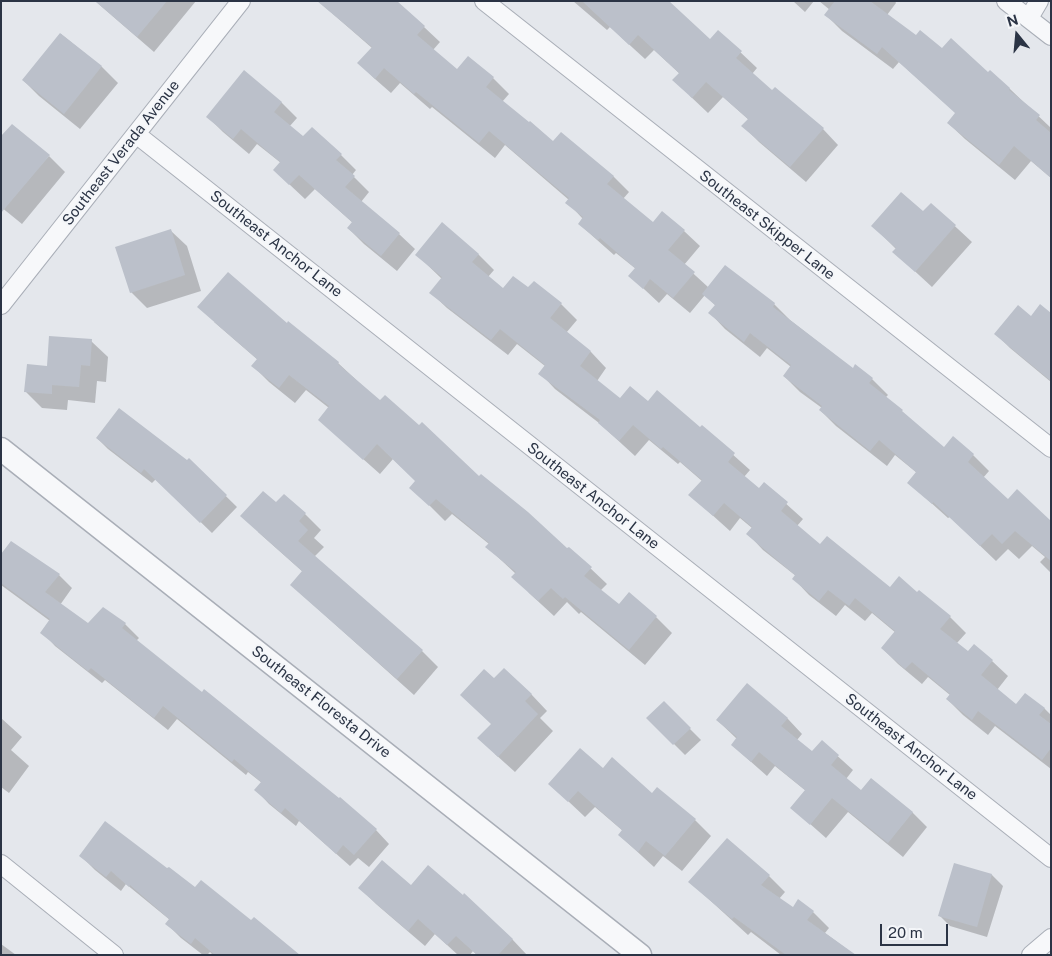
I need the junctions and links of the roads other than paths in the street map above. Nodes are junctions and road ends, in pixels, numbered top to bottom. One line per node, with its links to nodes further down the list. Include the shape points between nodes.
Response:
1 (241, 1): 7 (street, Southeast Verada Avenue)
2 (484, 1): 9 (street, Southeast Skipper Lane)
3 (1006, 1): 5 (street)
4 (1039, 1): 5 (street)
5 (1029, 18): 6 (street)
6 (1051, 36)
7 (136, 134): 8 (street, Southeast Verada Avenue); 11 (street, Southeast Anchor Lane)
8 (1, 305)
9 (1051, 448)
10 (1, 449): 15 (street, Southeast Floresta Drive)
11 (1051, 858)
12 (1, 864): 14 (street)
13 (1051, 938): 16 (street)
14 (114, 955)
15 (640, 955)
16 (1031, 955)

